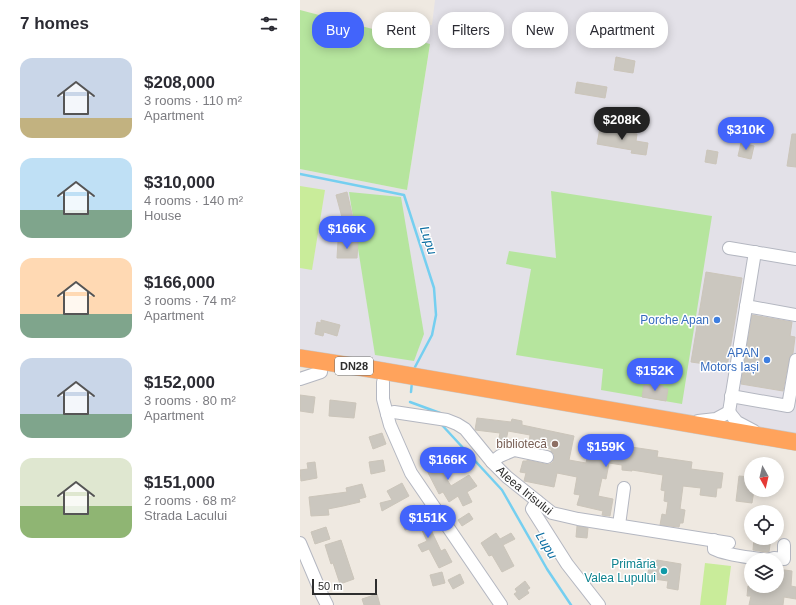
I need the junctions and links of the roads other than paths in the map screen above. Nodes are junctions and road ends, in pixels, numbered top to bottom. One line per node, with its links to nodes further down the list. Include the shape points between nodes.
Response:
1 (729, 248): 2 (street)
2 (754, 252): 3 (street); 4 (street)
3 (796, 259)
4 (746, 306): 5 (street); 14 (street)
5 (796, 315)
6 (300, 358): 11 (highway, DN28, via 333,363)
7 (796, 360): 14 (street, via 788,406)
8 (300, 369): 9 (highway, DN28)
9 (321, 372): 10 (street); 12 (highway, DN28)
10 (300, 379)
11 (406, 381): 12 (highway, DN28); 13 (highway, DN28)
12 (383, 382): 16 (street)
13 (428, 385): 17 (highway, DN28); 20 (highway, DN28)
14 (731, 396): 15 (street)
15 (729, 412): 17 (street, via 716,419); 18 (street, via 737,422)
16 (386, 414): 22 (street, Aleea Irisului, via 394,412 447,420 457,424 465,429); 33 (street, via 411,473)
17 (684, 423): 18 (highway, DN28)
18 (766, 437): 19 (highway, DN28)
19 (796, 442)
20 (796, 453)
21 (546, 456): 22 (street, via 514,450)
22 (492, 462): 24 (street, Aleea Irisului)
23 (624, 488): 25 (street)
24 (537, 501): 25 (street, Aleea Irisului, via 552,513); 34 (street, via 532,509 567,564)
25 (619, 525): 26 (street, Aleea Irisului)
26 (714, 540): 28 (street, Aleea Irisului); 31 (street, via 714,549)
27 (300, 543): 32 (street)
28 (729, 543)
29 (784, 545): 30 (street)
30 (784, 553)
31 (744, 557)
32 (327, 605)
33 (501, 605)
34 (600, 605)

